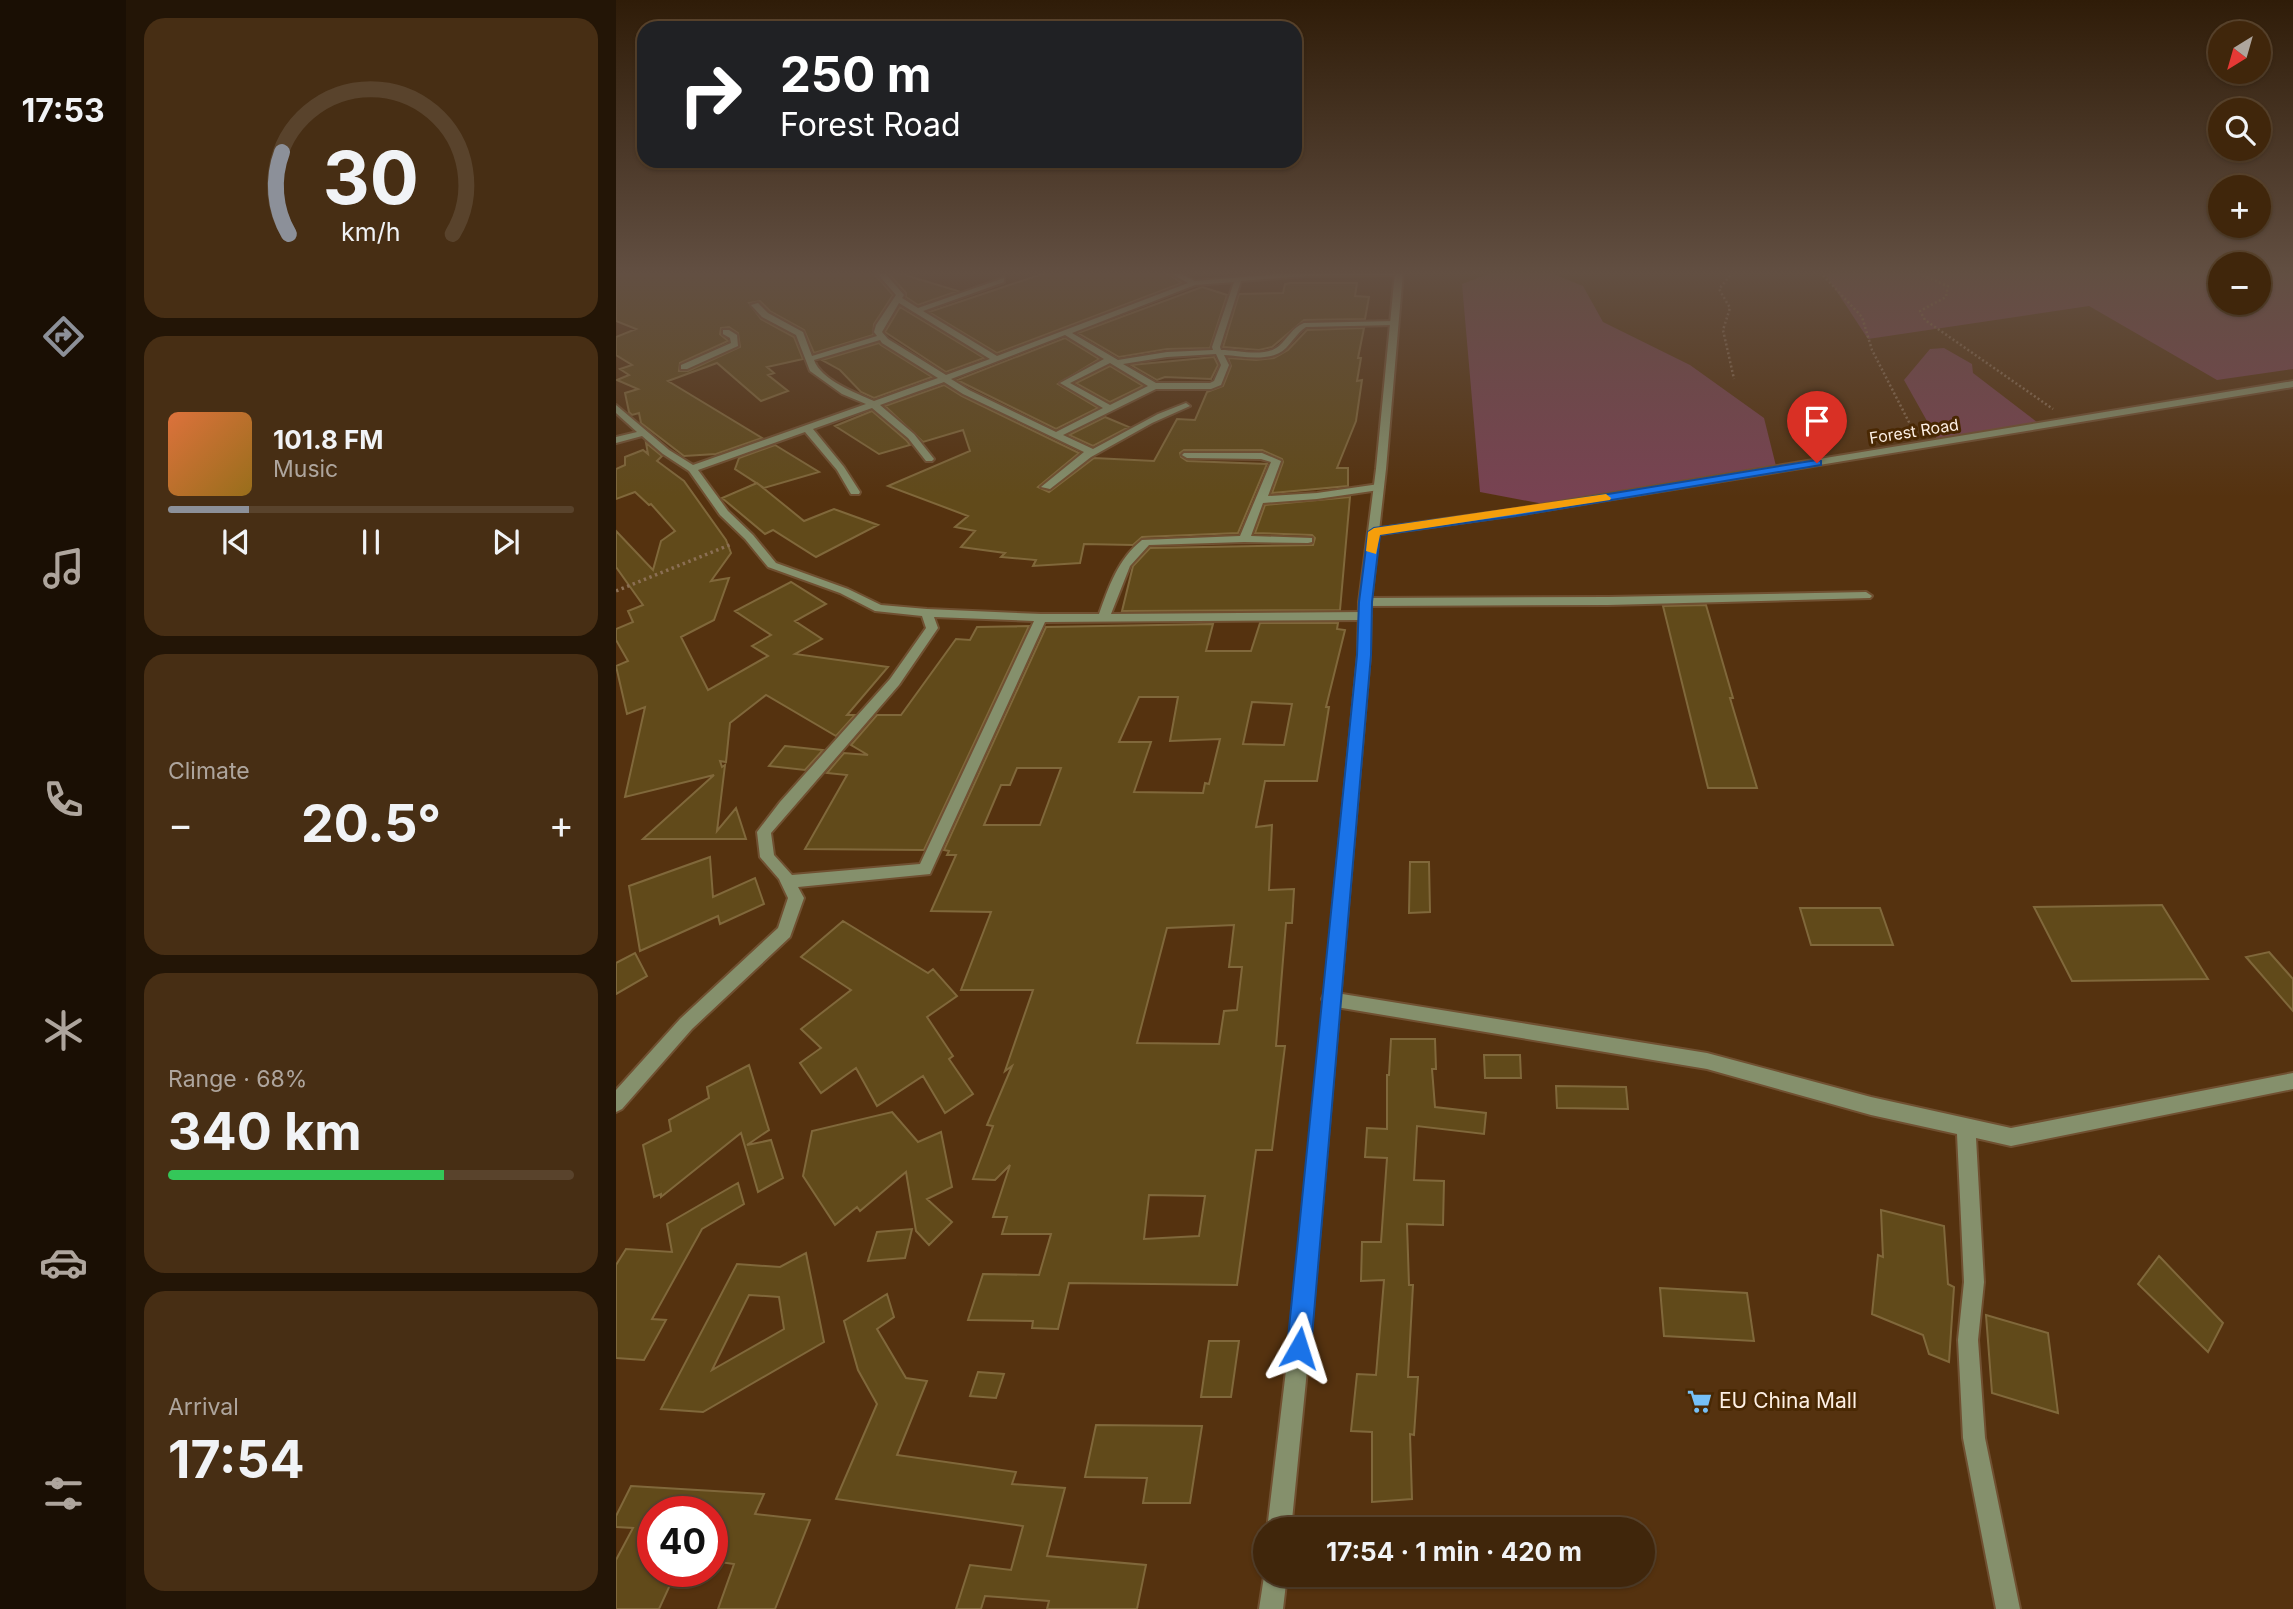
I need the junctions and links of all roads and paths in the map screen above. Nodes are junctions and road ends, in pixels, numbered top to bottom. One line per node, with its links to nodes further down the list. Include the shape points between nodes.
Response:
1 (729, 347): 18 (street)
2 (805, 347): 15 (street)
3 (848, 347): 15 (street)
4 (896, 347): 19 (street)
5 (977, 347): 16 (street)
6 (1026, 347): 16 (street)
7 (1090, 347): 17 (street)
8 (1218, 347): 14 (street)
9 (1282, 347): 14 (street, via 1274,352)
10 (1392, 347): 38 (street)
11 (1727, 347): 20 (path)
12 (1871, 347): 32 (path)
13 (1964, 347): 27 (path)
14 (1217, 352): 17 (street); 22 (street, via 1225,365 1216,385)
15 (810, 359): 23 (street, via 813,369 845,392)
16 (996, 359): 19 (street)
17 (1114, 361): 22 (street); 26 (street, via 1064,383)
18 (684, 367)
19 (944, 379): 23 (street); 30 (street)
20 (1734, 379)
21 (2293, 384): 27 (street, Forest Road)
22 (1154, 386): 26 (street)
23 (872, 403): 28 (street); 35 (street, via 911,436)
24 (1186, 406): 33 (street, via 1144,422)
25 (616, 408): 29 (street)
26 (1109, 408): 30 (street)
27 (2071, 421): 32 (street, Forest Road)
28 (806, 427): 36 (street); 39 (street)
29 (643, 433): 31 (street); 36 (street)
30 (1058, 434): 33 (street, via 1087,447)
31 (616, 440)
32 (1921, 446): 41 (street, Forest Road)
33 (1091, 454): 37 (street)
34 (1187, 455): 40 (street, via 1262,456 1276,461)
35 (929, 460)
36 (692, 468): 42 (street, via 724,513)
37 (1046, 487)
38 (1379, 487): 40 (street); 41 (street)
39 (855, 492)
40 (1262, 499): 43 (street)
41 (1374, 532): 47 (street)
42 (749, 537): 45 (path); 48 (street, via 772,565 879,608)
43 (1244, 539): 44 (street); 49 (street, via 1146,542 1124,564)
44 (1308, 540)
45 (616, 591)
46 (1866, 596): 47 (street)
47 (1365, 609): 49 (street); 52 (street)
48 (927, 613): 50 (street); 51 (street, via 932,628 916,656 764,832 766,857)
49 (1104, 617): 50 (street)
50 (1041, 618): 51 (street, via 925,870)
51 (787, 882): 54 (street, via 796,898 784,932 686,1024)
52 (1330, 999): 55 (street, via 1707,1060); 56 (street)
53 (2293, 1081): 55 (street, via 2011,1137)
54 (616, 1103)
55 (1966, 1128): 59 (street, via 1974,1282 1968,1340 1974,1438)
56 (1280, 1517)
57 (1274, 1587): 58 (street)
58 (1271, 1609)
59 (2008, 1609)

